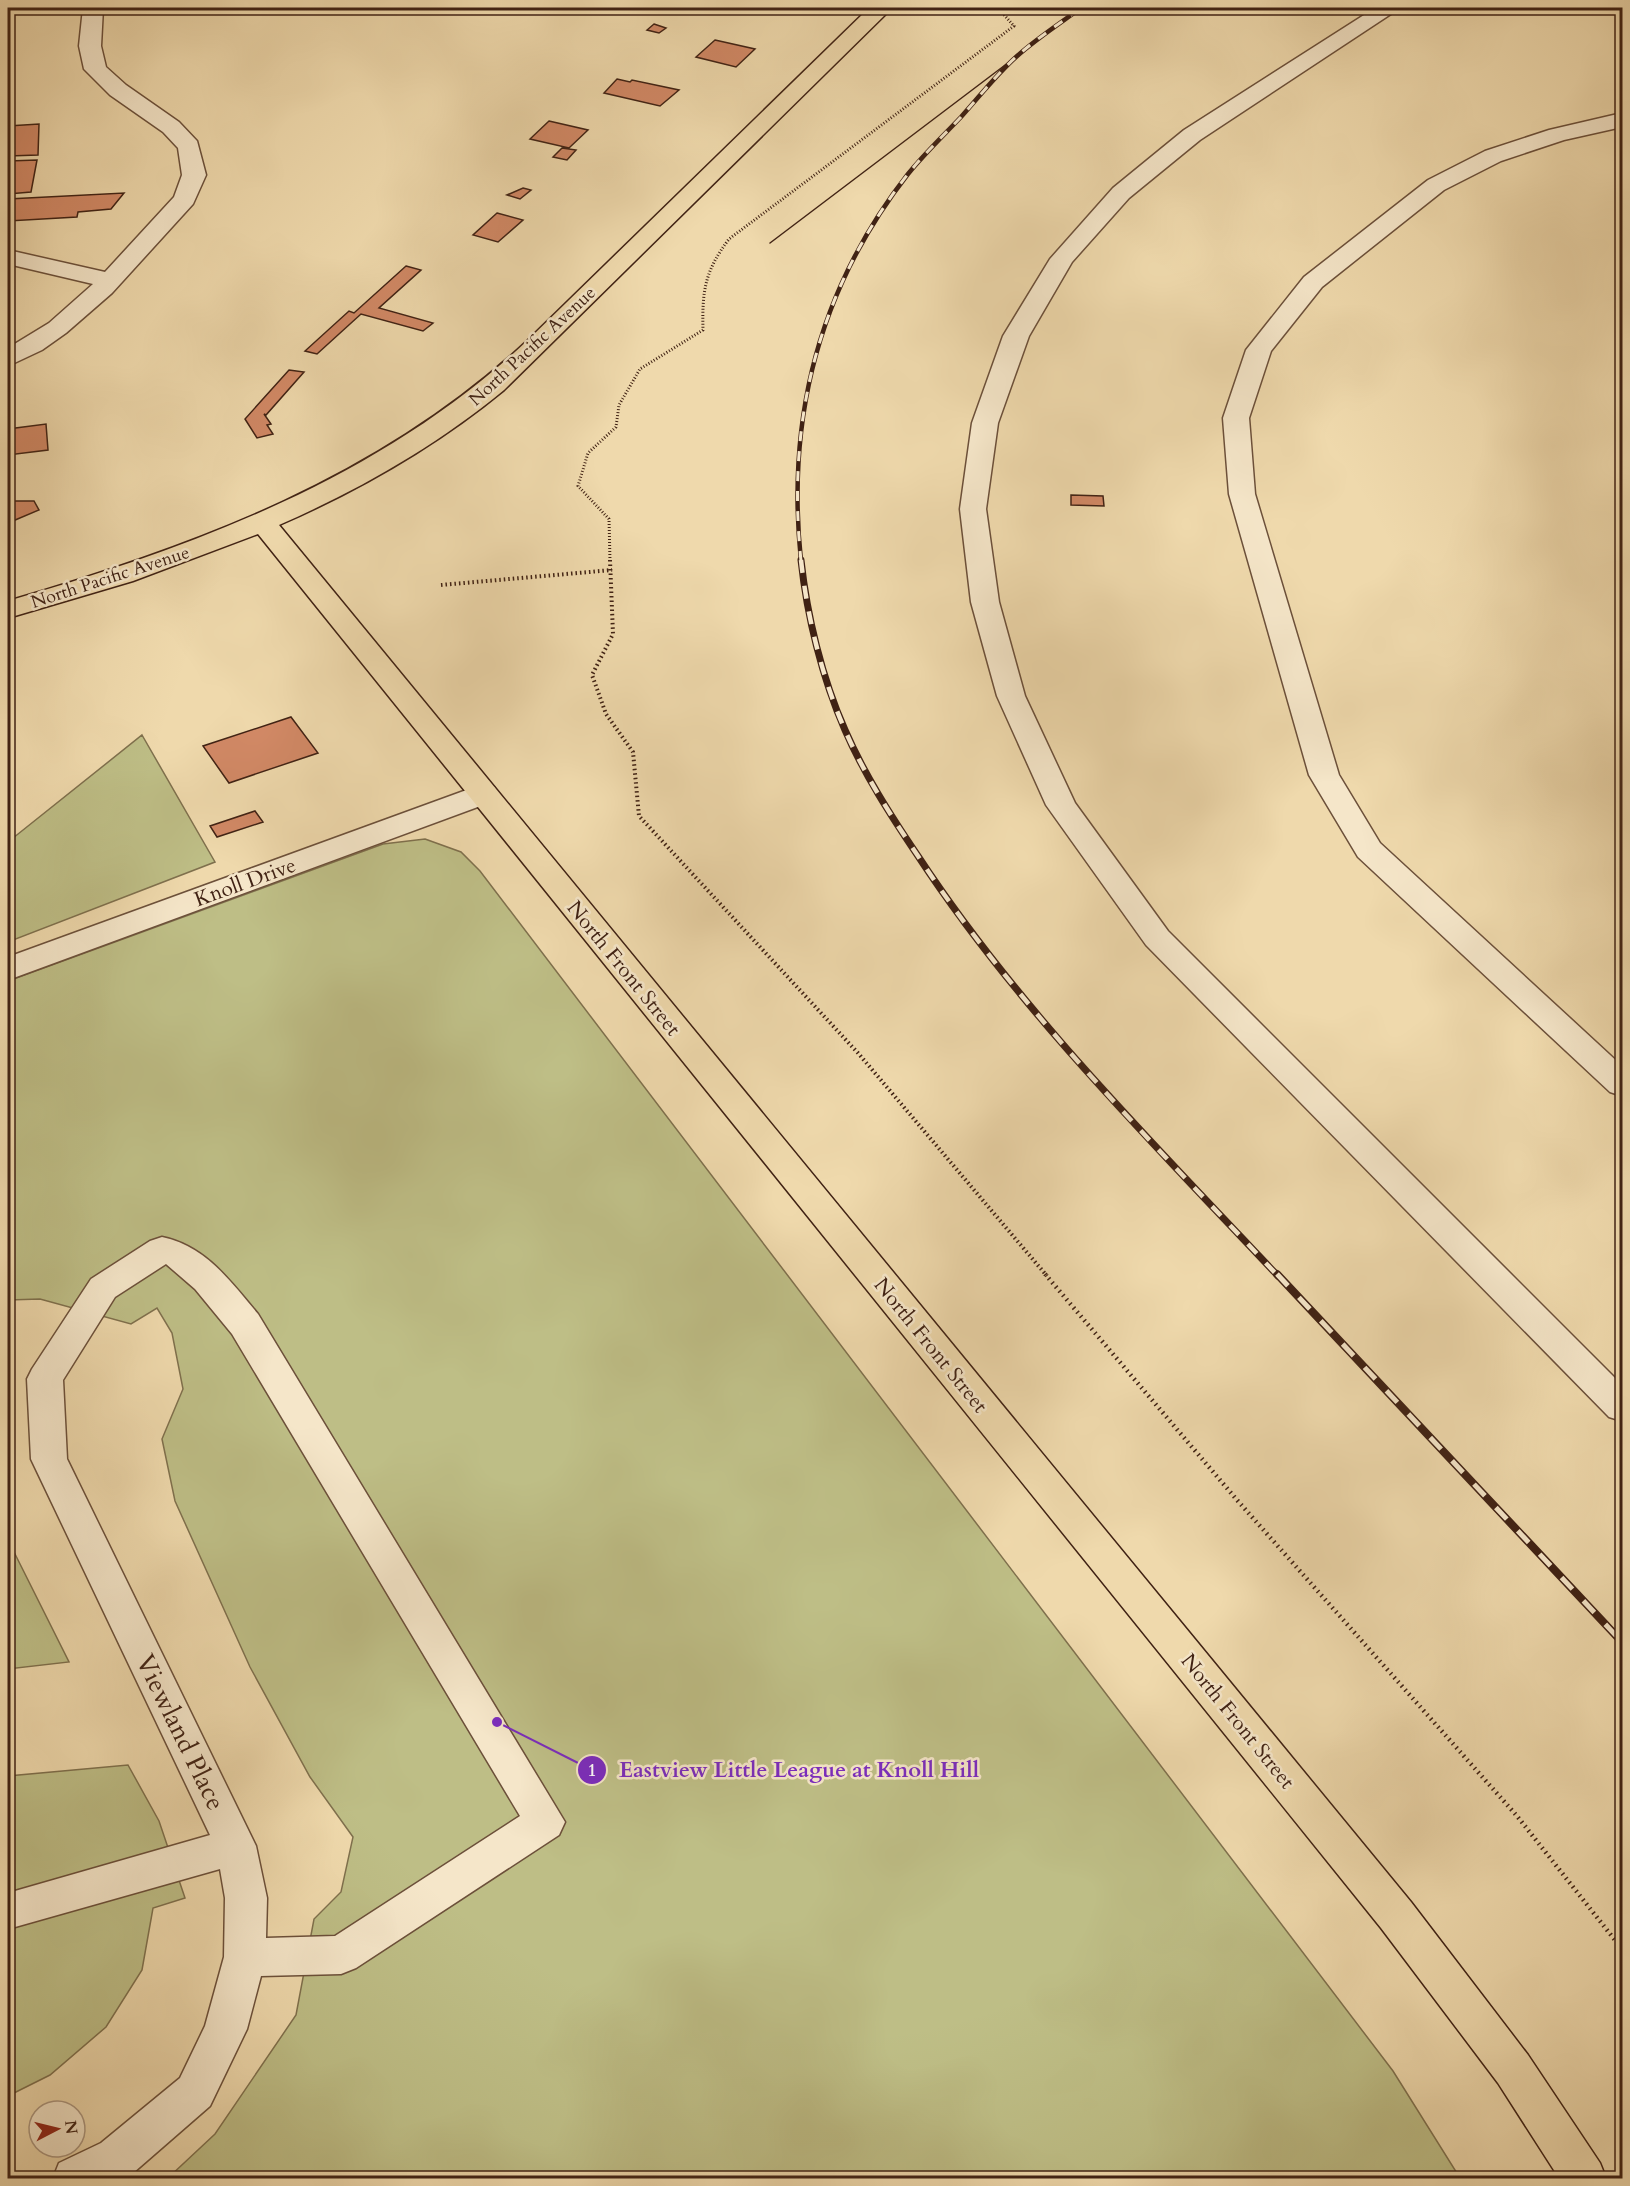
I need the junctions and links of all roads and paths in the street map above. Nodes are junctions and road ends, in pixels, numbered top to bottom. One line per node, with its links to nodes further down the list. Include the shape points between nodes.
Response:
1 (93, 8): 7 (street, via 90,46 95,69 171,127 189,146 194,175 185,200)
2 (881, 8): 9 (main road, North Pacific Avenue, via 486,392 394,456)
3 (998, 8): 10 (path, via 1014,26 729,239 711,262 702,286 703,330 640,369 619,405 616,427 588,453 578,486 609,519)
4 (1389, 8): 16 (street, via 1192,135 1121,193 1062,259 1016,336 985,423 973,509 984,602 1011,696 1061,805 1157,938)
5 (1623, 120): 15 (street, via 1557,135 1493,156 1436,185 1313,282 1259,350 1236,418 1242,494 1324,776 1369,849)
6 (8, 257): 7 (street)
7 (108, 280): 8 (street, via 52,333)
8 (8, 358)
9 (262, 522): 12 (main road, North Pacific Avenue, via 117,577); 13 (main road, North Front Street)
10 (612, 570): 11 (path); 19 (path, via 613,634 592,675 606,714 633,752 639,816 858,1053 1237,1500 1517,1816)
11 (441, 585)
12 (8, 610)
13 (483, 794): 14 (street, Knoll Drive); 22 (main road, North Front Street, via 1396,1915 1513,2069)
14 (8, 969)
15 (1623, 1084)
16 (1623, 1407)
17 (236, 1846): 18 (street); 20 (street, Viewland Place, via 246,1898); 20 (street, Viewland Place, via 49,1459 45,1379 103,1288 162,1250 195,1269 245,1324 546,1822 340,1955)
18 (8, 1911)
19 (1623, 1949)
20 (244, 1957): 21 (street, Viewland Place, via 226,2029 195,2092 117,2158)
21 (75, 2178)
22 (1584, 2178)

